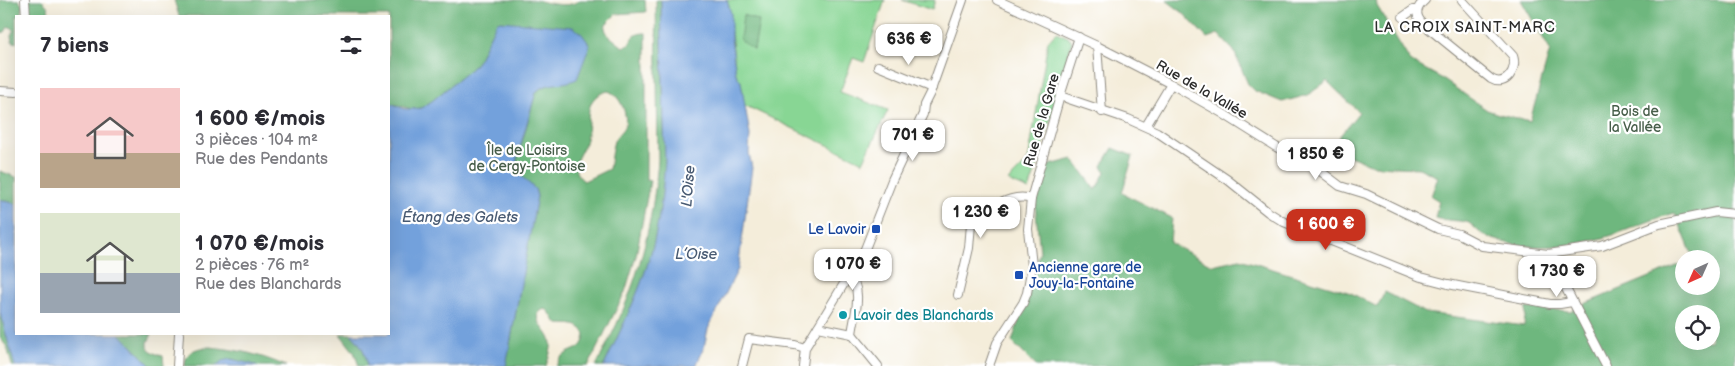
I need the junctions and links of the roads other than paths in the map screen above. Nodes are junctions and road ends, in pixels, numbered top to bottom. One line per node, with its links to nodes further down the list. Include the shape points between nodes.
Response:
1 (25, 0): 9 (street)
2 (963, 0): 15 (street)
3 (997, 0): 7 (street, Rue de la Vallée)
4 (1021, 0): 7 (street)
5 (1426, 0): 8 (street)
6 (1462, 0): 8 (street, via 1513,56 1515,62 1504,81 1491,79 1428,29 1419,21)
7 (1018, 8): 11 (street, Rue de la Vallée)
8 (1417, 10): 10 (street)
9 (26, 15)
10 (1403, 17)
11 (1079, 37): 12 (street, Rue de la Vallée); 18 (street, Rue de la Gare)
12 (1097, 46): 14 (street, Rue de la Vallée); 19 (street)
13 (878, 66): 15 (street)
14 (1171, 84): 20 (street); 23 (street, Rue de la Vallée, via 1314,167 1340,186 1366,194 1482,246)
15 (932, 88): 24 (street, via 865,249)
16 (0, 91): 17 (street)
17 (15, 92)
18 (1060, 96): 19 (street); 21 (street, Rue de la Gare)
19 (1102, 112): 20 (street)
20 (1146, 126): 26 (street, via 1228,180 1272,215 1301,230 1439,282 1550,304)
21 (1031, 199): 25 (street, via 1008,200 971,224); 35 (street, Rue de la Gare, via 1028,230 1032,266 1027,293 993,351)
22 (1735, 214): 23 (street, Rue de la Vallée, via 1716,212 1659,224 1602,246)
23 (1548, 254): 26 (street)
24 (849, 276): 27 (street); 28 (street, via 857,288)
25 (958, 295)
26 (1572, 302): 36 (street)
27 (818, 327): 28 (street); 30 (street)
28 (852, 334): 34 (street)
29 (179, 335): 31 (street)
30 (805, 348): 32 (street, via 749,339); 33 (street)
31 (177, 366)
32 (742, 366)
33 (803, 366)
34 (878, 366)
35 (989, 366)
36 (1606, 366)

